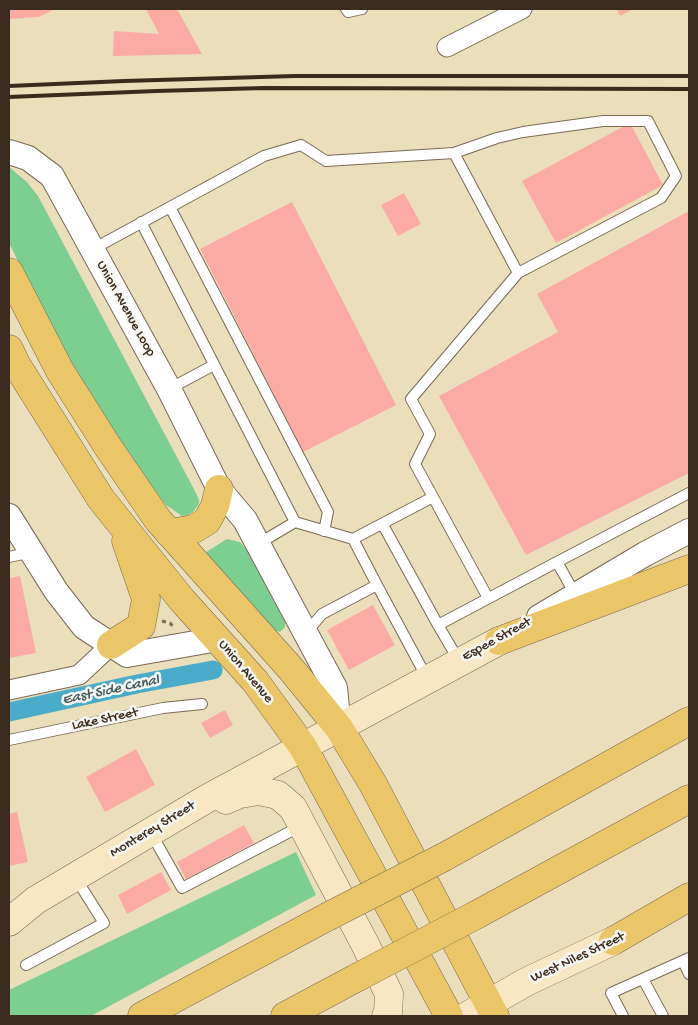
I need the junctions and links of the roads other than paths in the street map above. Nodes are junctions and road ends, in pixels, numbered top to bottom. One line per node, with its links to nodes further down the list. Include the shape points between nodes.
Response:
1 (346, 9): 2 (lane, via 348,12)
2 (362, 9)
3 (522, 9): 4 (street)
4 (447, 47)
5 (9, 152): 9 (street, Union Avenue Loop, via 28,158 52,176)
6 (454, 153): 7 (lane, via 326,161 301,145 264,156); 11 (lane); 11 (lane, via 522,132 603,121 648,121 676,176 661,198)
7 (170, 207): 8 (lane); 22 (lane, via 328,512)
8 (141, 222): 9 (lane); 13 (lane)
9 (92, 249): 14 (street, Union Avenue Loop)
10 (9, 272): 24 (main road, via 60,371 108,447)
11 (518, 273): 17 (lane, via 412,399 430,434 415,464)
12 (9, 349): 20 (main road, Union Avenue, via 101,499)
13 (214, 365): 14 (lane); 19 (lane)
14 (168, 389): 15 (street, Union Avenue Loop)
15 (219, 488): 24 (main road, via 207,521 194,529); 26 (street, via 245,520)
16 (689, 493): 29 (lane)
17 (433, 497): 21 (lane); 32 (lane)
18 (9, 516): 27 (street)
19 (295, 522): 22 (lane); 26 (lane)
20 (120, 523): 36 (main road, Union Avenue); 37 (main road, via 146,599 141,626)
21 (383, 525): 25 (lane); 34 (lane)
22 (324, 531): 25 (lane)
23 (689, 531): 33 (street, via 645,554)
24 (169, 533): 43 (main road, via 291,669)
25 (353, 539): 31 (lane)
26 (258, 544): 35 (street)
27 (32, 552): 28 (lane); 37 (street, via 84,627)
28 (9, 557)
29 (557, 562): 32 (lane); 33 (lane)
30 (689, 568): 33 (main road)
31 (377, 585): 35 (lane, via 322,614); 39 (lane)
32 (488, 598): 34 (lane)
33 (579, 602): 38 (main road, Espee Street)
34 (438, 625): 38 (lane)
35 (306, 633): 43 (street, via 335,688)
36 (218, 640): 37 (street, via 126,655); 45 (main road, Union Avenue, via 255,681)
37 (110, 644): 40 (street, via 79,675)
38 (459, 662): 39 (main road, Espee Street)
39 (428, 679): 43 (main road, Espee Street)
40 (9, 690)
41 (202, 704): 44 (lane, Lake Street, via 163,708)
42 (689, 721): 59 (main road, bridge, via 444,857)
43 (339, 728): 45 (main road, Espee Street); 58 (main road, via 373,784)
44 (9, 740)
45 (303, 747): 47 (main road, Monterey Street); 58 (main road, Union Avenue)
46 (689, 799): 60 (main road, bridge)
47 (161, 825): 48 (main road, via 240,794 259,791 278,795 293,808); 48 (lane, via 182,888); 49 (main road, Monterey Street)
48 (302, 825): 61 (main road, via 389,994)
49 (75, 876): 52 (main road, Monterey Street, via 36,900); 55 (lane, via 104,923)
50 (689, 897): 53 (main road)
51 (689, 910): 53 (street, West Niles Street)
52 (9, 922)
53 (613, 941): 58 (main road, West Niles Street, via 526,982)
54 (686, 959): 56 (lane); 57 (lane)
55 (26, 965)
56 (689, 974)
57 (642, 979): 62 (lane, via 611,993); 63 (lane)
58 (474, 1013)
59 (142, 1016)
60 (285, 1016)
61 (386, 1016)
62 (623, 1016)
63 (663, 1016)

